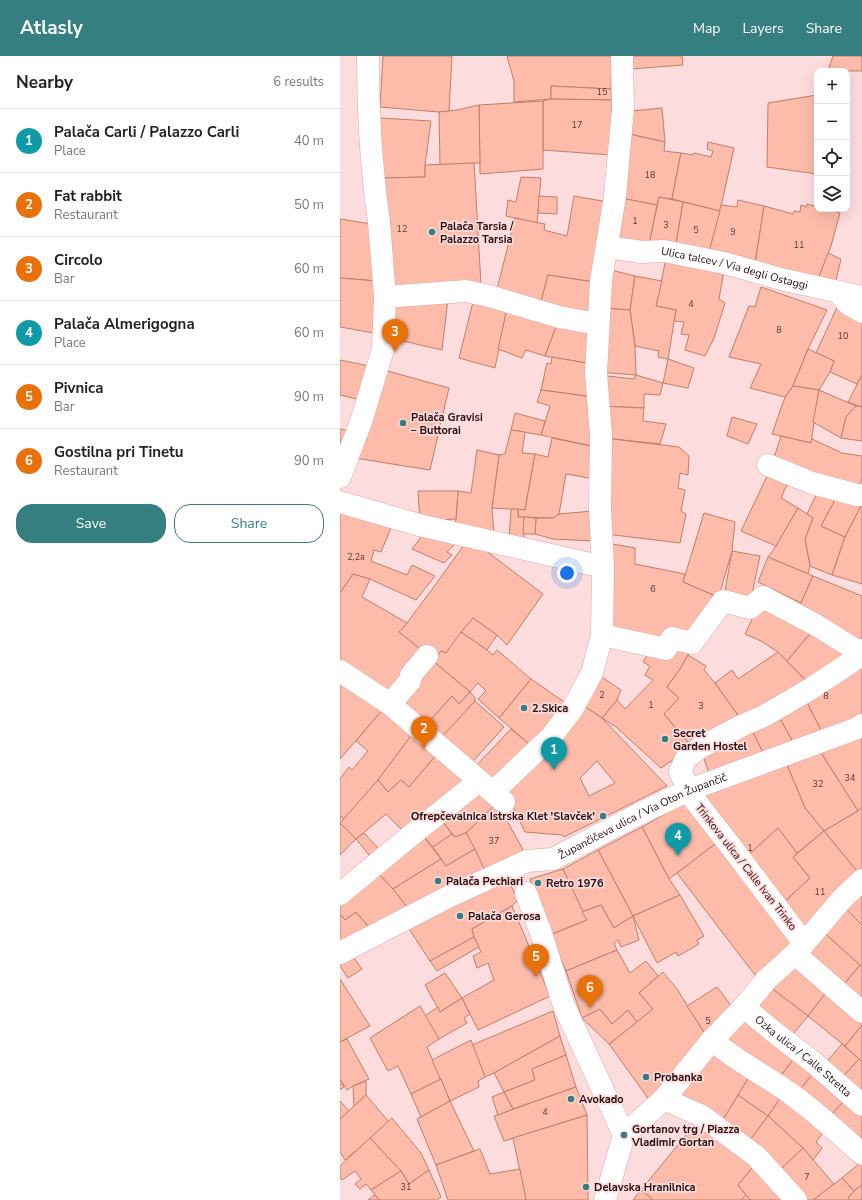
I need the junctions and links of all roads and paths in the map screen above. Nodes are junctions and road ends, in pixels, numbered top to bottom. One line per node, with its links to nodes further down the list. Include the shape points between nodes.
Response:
1 (368, 56): 5 (street, via 373,182)
2 (622, 56): 3 (street, via 623,109 615,196)
3 (607, 247): 4 (street, Ulica talcev / Via degli Ostaggi, via 642,252 664,251 716,261); 8 (street, via 601,281)
4 (839, 293): 6 (street, Ulica talcev / Via degli Ostaggi); 7 (street, via 848,304)
5 (385, 297): 8 (street, via 466,291 559,317); 10 (street, via 383,349 362,419)
6 (862, 297)
7 (862, 312)
8 (598, 324): 13 (street, via 596,373 601,436)
9 (768, 465): 11 (street, via 812,483 857,496)
10 (340, 477)
11 (862, 495)
12 (340, 502): 13 (street, via 419,525)
13 (602, 567): 14 (street)
14 (602, 635): 15 (street, via 666,649 672,638 692,643 723,601 750,608 763,597); 21 (street, via 592,673 573,708 551,737)
15 (862, 652): 20 (street, Trinkova ulica / Calle Ivan Trinko, via 812,688 764,716 701,747 686,758 680,772)
16 (427, 656): 18 (street)
17 (340, 671): 18 (street)
18 (390, 704): 21 (street)
19 (862, 725): 20 (street, Župančičeva ulica / Via Oton Župančič)
20 (689, 790): 25 (street, Trinkova ulica / Calle Ivan Trinko, via 692,798 729,844); 26 (street, Župančičeva ulica / Via Oton Župančič, via 553,859 527,861 448,897)
21 (492, 792): 24 (street, via 409,837)
22 (862, 880): 25 (street)
23 (526, 893): 32 (street, via 564,1006)
24 (340, 894)
25 (800, 948): 27 (street); 28 (street, Trinkova ulica / Calle Ivan Trinko)
26 (340, 953)
27 (744, 1006): 29 (street); 31 (street, Ozka ulica / Calle Stretta)
28 (862, 1012)
29 (712, 1040): 30 (street); 33 (street, via 791,1094)
30 (664, 1099): 32 (street); 35 (street, via 702,1116 756,1156)
31 (862, 1105)
32 (624, 1135): 34 (street)
33 (862, 1154)
34 (606, 1200)
35 (796, 1200)

